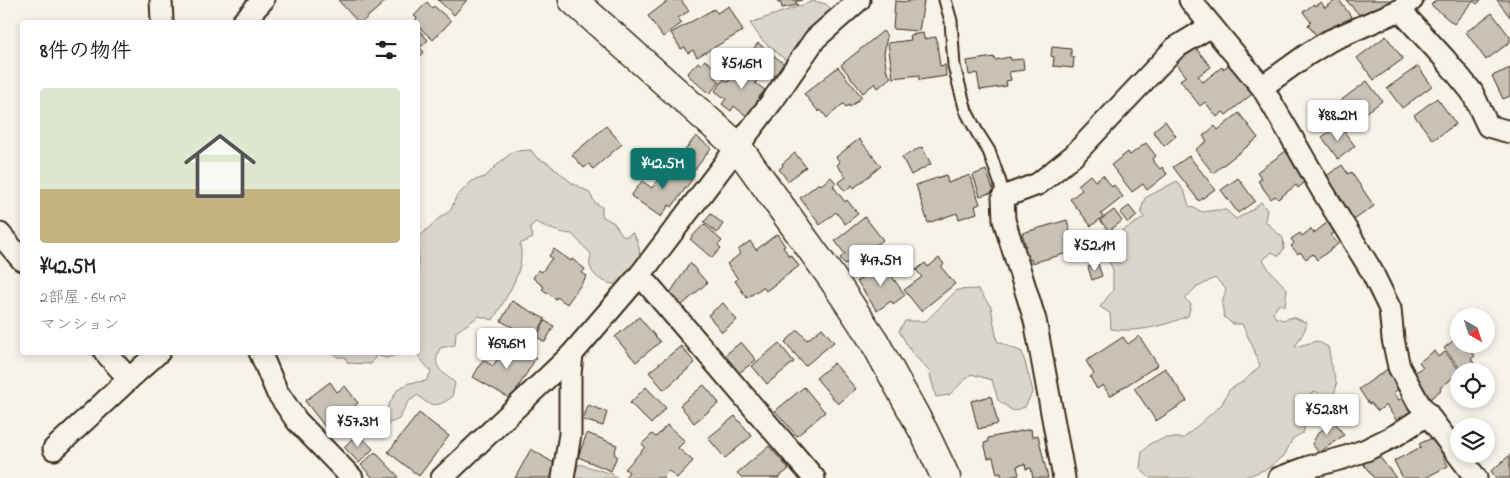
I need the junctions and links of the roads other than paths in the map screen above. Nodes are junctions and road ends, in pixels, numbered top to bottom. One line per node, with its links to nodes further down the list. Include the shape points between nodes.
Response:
1 (161, 0): 8 (street)
2 (263, 0): 9 (street)
3 (573, 0): 13 (street)
4 (859, 0): 13 (street, via 815,39)
5 (945, 0): 14 (lane, via 951,21 954,66 966,111 989,151)
6 (1190, 0): 10 (street)
7 (1406, 5): 11 (street, via 1329,41); 12 (street, via 1472,92 1488,126)
8 (162, 20)
9 (245, 20)
10 (1211, 26): 11 (street); 14 (street, via 1175,48 1073,156 1038,184)
11 (1262, 87): 23 (street, via 1371,270 1390,309 1399,367)
12 (1510, 132)
13 (737, 146): 17 (street); 29 (street, via 874,341)
14 (1003, 197): 30 (street, via 1004,220 1035,320)
15 (0, 234): 16 (street)
16 (20, 258)
17 (640, 275): 18 (street); 28 (street)
18 (572, 354): 26 (street); 27 (street, via 570,434)
19 (108, 355): 22 (street)
20 (157, 355): 22 (street)
21 (261, 355): 25 (street, via 277,392 297,422)
22 (129, 380): 24 (street)
23 (1428, 414): 31 (street, via 1366,450); 32 (street)
24 (54, 449)
25 (352, 478)
26 (442, 478)
27 (563, 478)
28 (814, 478)
29 (946, 478)
30 (1064, 478)
31 (1279, 478)
32 (1476, 478)

